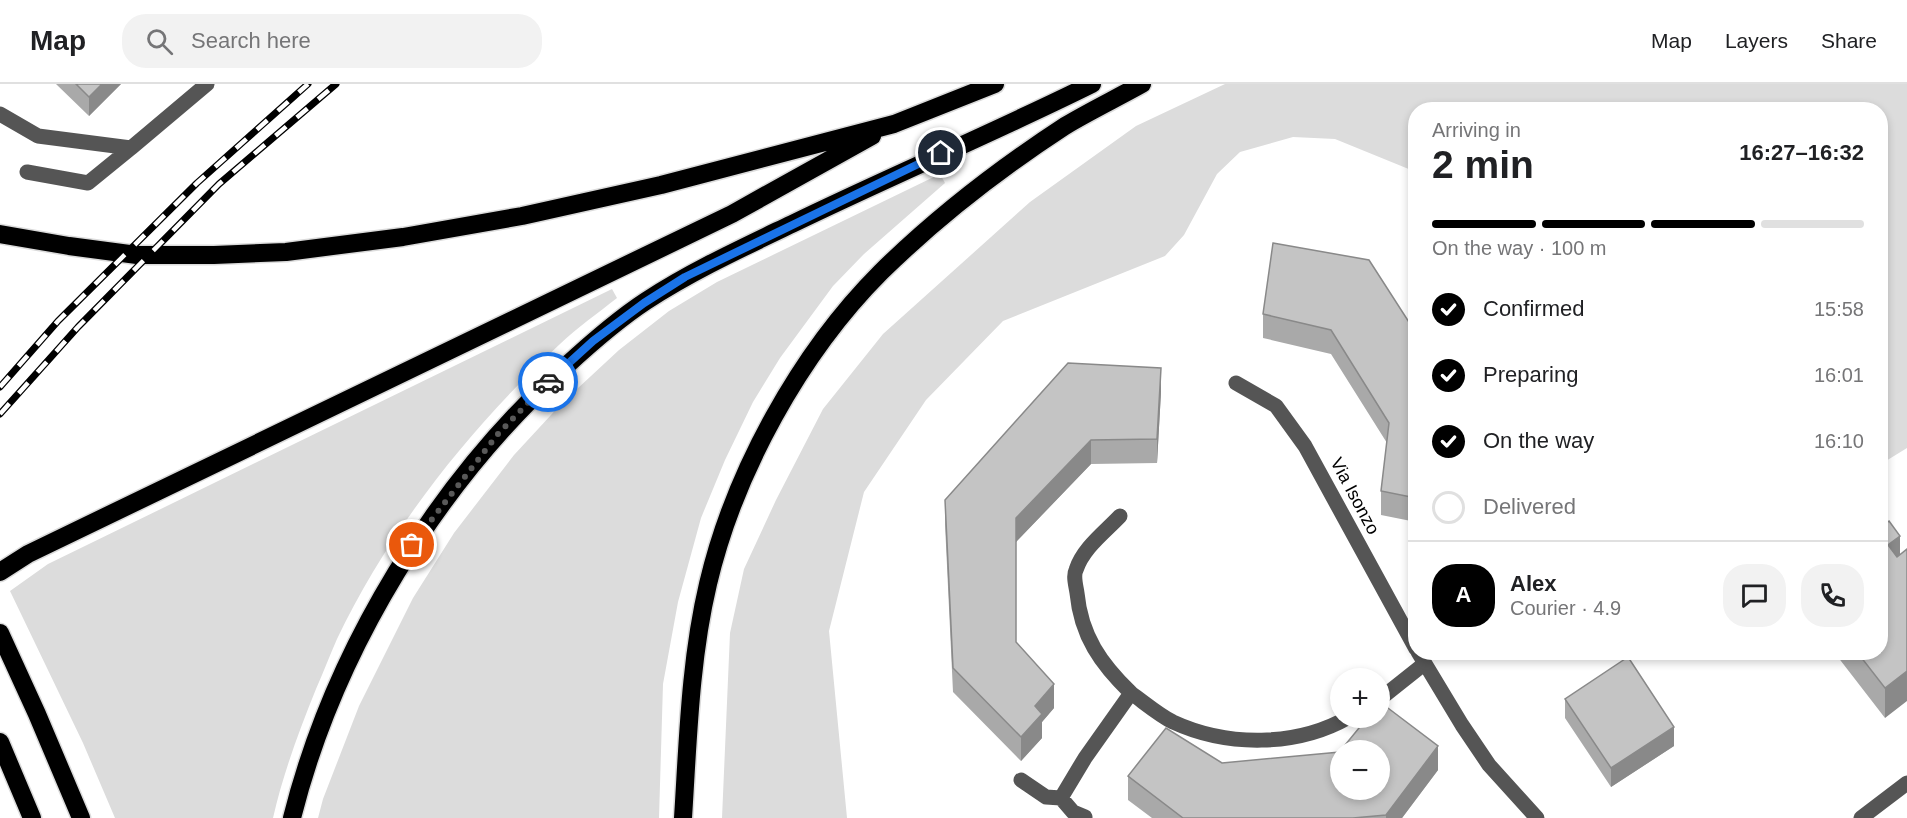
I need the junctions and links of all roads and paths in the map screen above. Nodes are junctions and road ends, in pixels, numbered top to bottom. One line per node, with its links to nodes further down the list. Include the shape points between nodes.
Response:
1 (207, 84): 7 (street)
2 (995, 84): 6 (highway)
3 (1092, 84): 27 (highway, via 897,173 685,277 593,341 547,383 498,434 412,545 351,657 301,779)
4 (1142, 84): 28 (highway, via 1024,153 932,225 879,274 801,372 746,473 708,583 698,635)
5 (0, 114): 7 (street, via 38,136)
6 (894, 124): 9 (highway, via 661,185 522,216 286,252 137,255); 12 (highway, via 732,214 49,543)
7 (132, 148): 8 (street, via 88,183)
8 (27, 172)
9 (0, 234)
10 (1236, 383): 13 (street, Via Isonzo, via 1276,406 1305,446)
11 (1120, 516): 18 (street, via 1086,550 1075,571 1088,639 1108,671)
12 (6, 568)
13 (1408, 624)
14 (0, 633): 26 (highway)
15 (1415, 660): 17 (street)
16 (1422, 660): 29 (street, Via Isonzo, via 1489,765)
17 (1390, 688)
18 (1131, 693): 19 (street, via 1172,721 1210,736 1258,740 1295,737); 23 (street)
19 (1330, 726)
20 (0, 742): 25 (highway)
21 (1021, 780): 23 (street, via 1046,796)
22 (1907, 783): 30 (street)
23 (1061, 798): 24 (street, via 1073,812)
24 (1085, 817)
25 (32, 818)
26 (81, 818)
27 (292, 818)
28 (683, 818)
29 (1537, 818)
30 (1861, 818)

